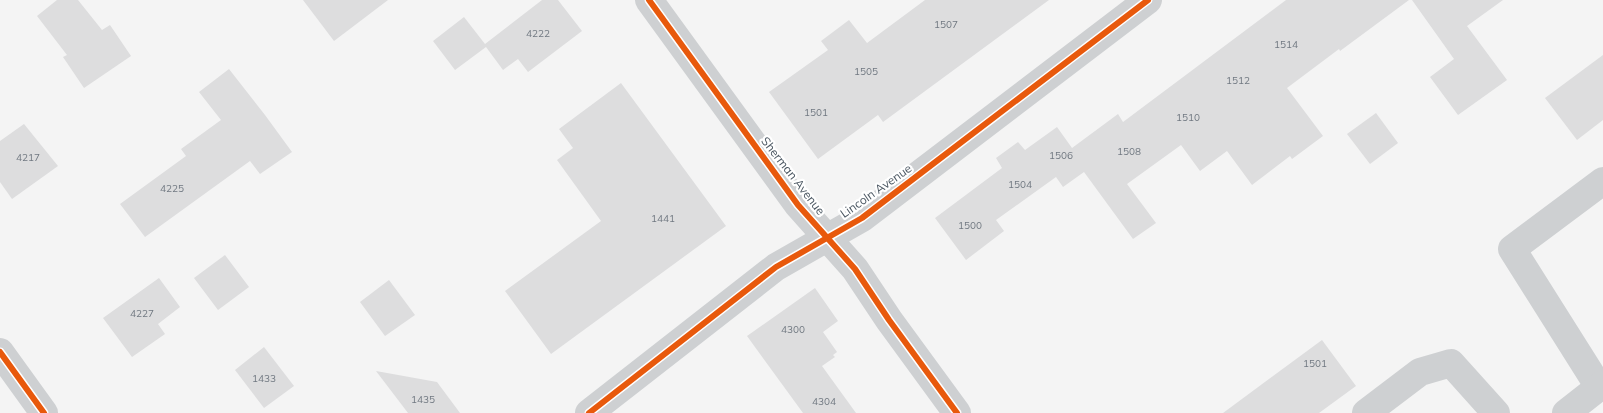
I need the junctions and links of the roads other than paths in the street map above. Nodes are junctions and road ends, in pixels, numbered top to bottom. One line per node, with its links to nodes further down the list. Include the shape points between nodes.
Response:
1 (649, 0): 4 (street, Sherman Avenue, via 798,205)
2 (1148, 0): 4 (street, Lincoln Avenue, via 862,218)
3 (1603, 181): 6 (street, via 1512,249)
4 (827, 237): 8 (street, Lincoln Avenue, via 776,267); 9 (street, Sherman Avenue, via 855,269)
5 (0, 352): 7 (street)
6 (1601, 386): 12 (street)
7 (44, 413)
8 (589, 413)
9 (957, 413)
10 (1366, 413): 11 (street, via 1420,372 1451,363)
11 (1496, 413)
12 (1566, 413)

